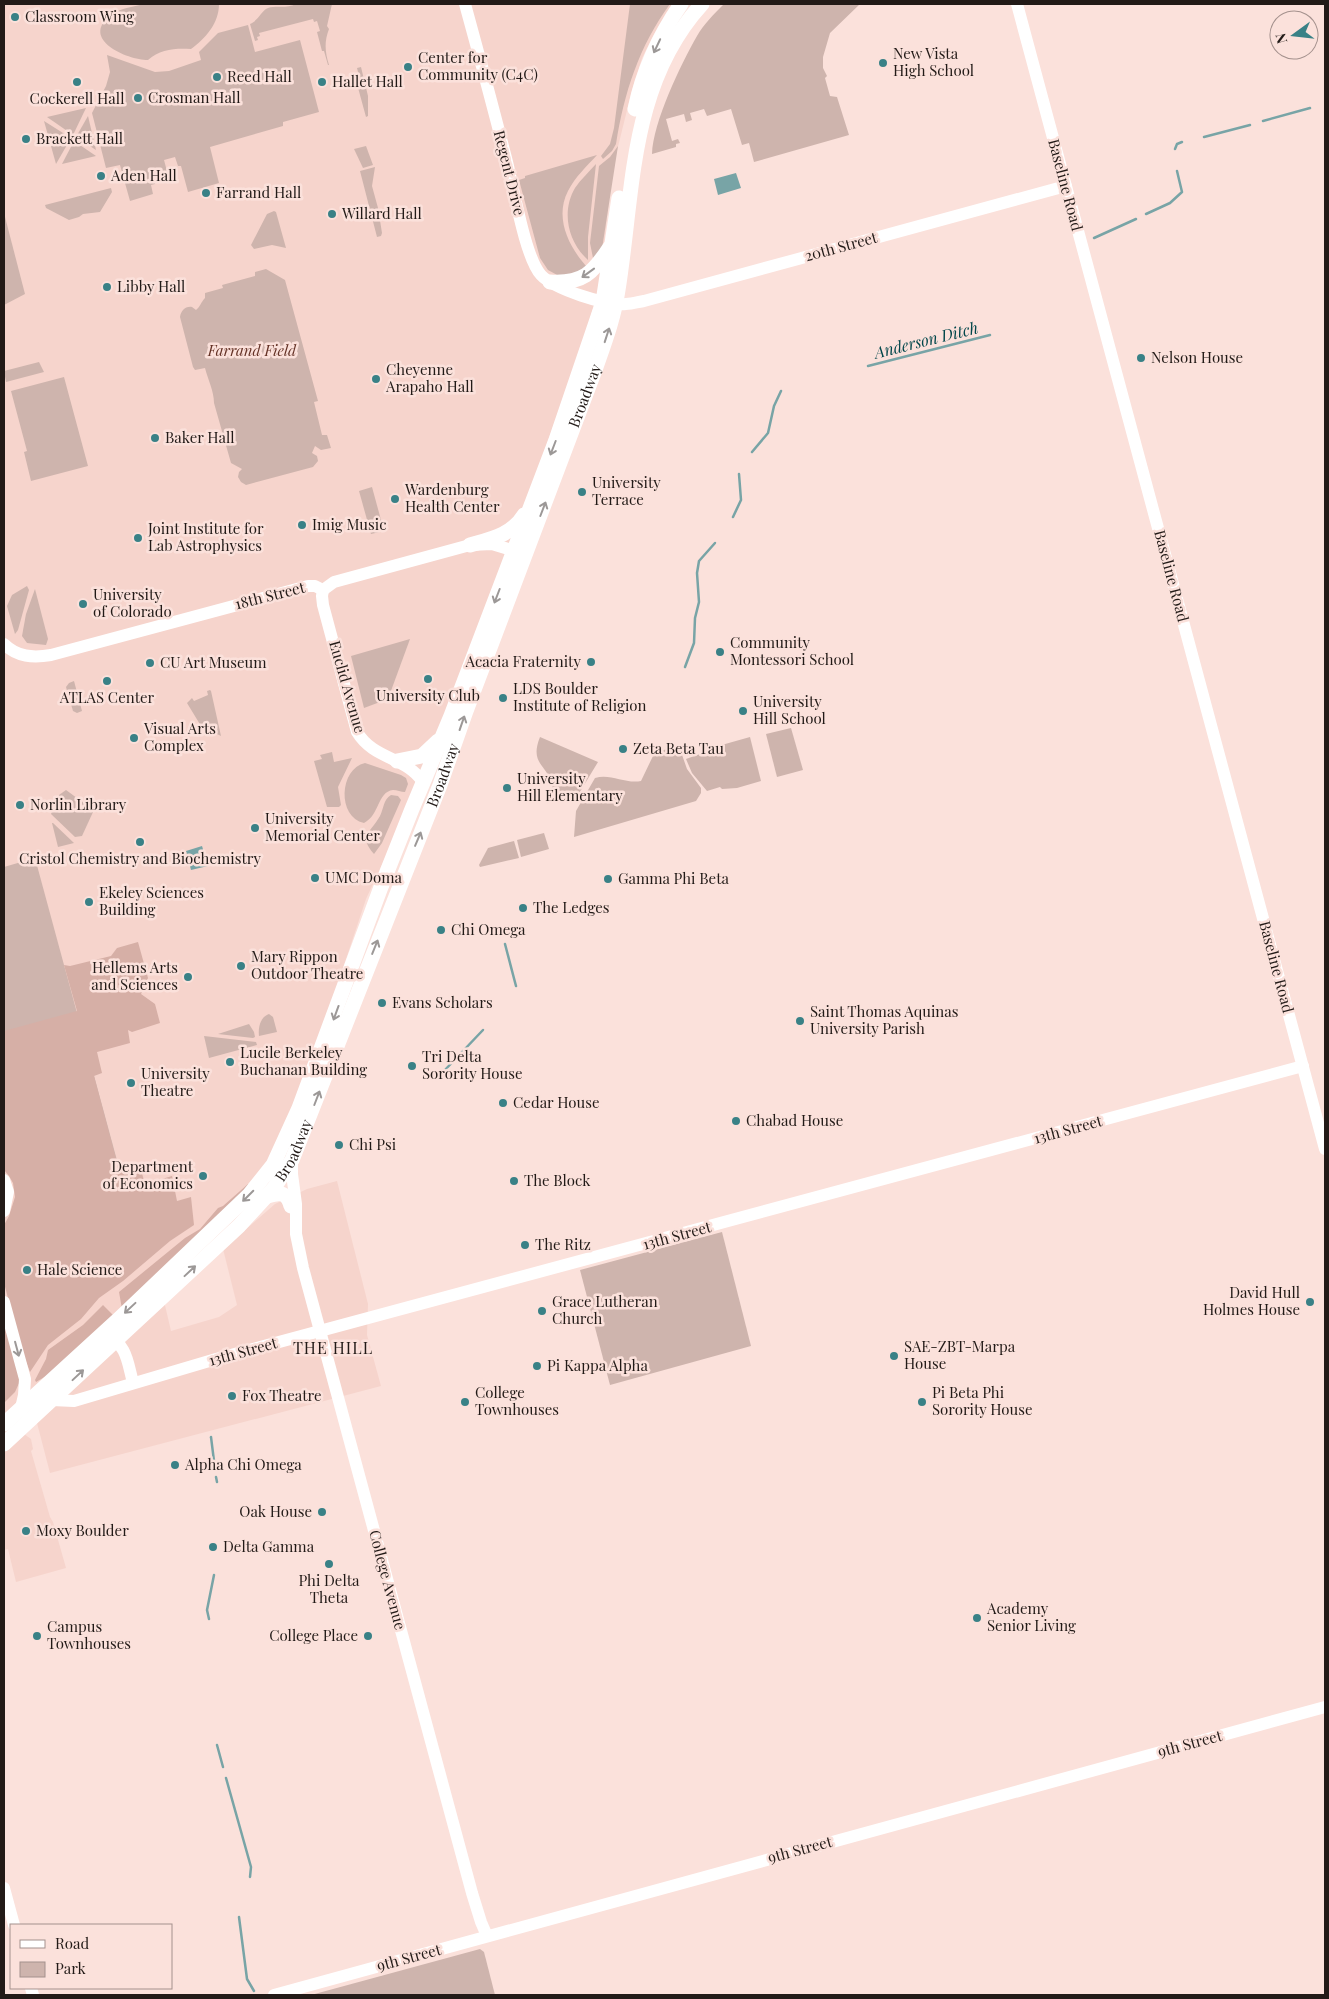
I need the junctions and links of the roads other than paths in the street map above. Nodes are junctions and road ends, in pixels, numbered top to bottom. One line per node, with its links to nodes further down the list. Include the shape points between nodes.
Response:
1 (465, 4): 7 (street, Regent Drive, via 529,252 541,275)
2 (681, 4): 6 (main road, Broadway, one-way to 6, via 664,30 642,81 625,157)
3 (702, 4): 8 (main road, Broadway, via 671,47 648,96)
4 (1017, 4): 5 (street, Baseline Road)
5 (1066, 186): 8 (street, 20th Street, via 644,301 624,305); 18 (street, Baseline Road)
6 (613, 241): 7 (main road, one-way to 7, via 589,274 571,281); 8 (main road, Broadway)
7 (550, 282): 8 (street, Regent Drive)
8 (609, 303): 9 (main road, Broadway, one-way to 9); 11 (main road, Broadway, one-way to 8, via 595,370)
9 (533, 501): 10 (main road, via 517,526 490,540); 11 (main road, Broadway)
10 (470, 545): 11 (street, 18th Street, via 492,544); 12 (street, 18th Street, via 334,582)
11 (520, 552): 14 (main road, Broadway, one-way to 14); 17 (main road, Broadway, one-way to 11)
12 (323, 590): 13 (street, 18th Street, via 308,586 51,655 29,656); 15 (street, Euclid Avenue, via 323,605 357,732 374,751)
13 (8, 647)
14 (444, 732): 15 (main road, via 424,755); 16 (main road, Broadway)
15 (397, 760): 16 (street, Euclid Avenue, via 409,766)
16 (423, 782): 17 (main road, via 428,795); 19 (main road, Broadway, one-way to 19)
17 (428, 814): 21 (main road, Broadway, one-way to 17)
18 (1303, 1066): 20 (street, Baseline Road); 28 (street, 13th Street)
19 (285, 1142): 21 (main road, via 283,1158); 29 (main road, Broadway, one-way to 29, via 273,1165 250,1195)
20 (1325, 1149)
21 (288, 1166): 23 (main road, Broadway); 24 (street, College Avenue); 26 (street, College Avenue, via 296,1204)
22 (4, 1180): 25 (street, via 8,1192)
23 (268, 1196): 24 (main road, via 278,1193 287,1196); 30 (main road, Broadway, one-way to 23)
24 (290, 1206): 26 (street, College Avenue)
25 (4, 1211)
26 (295, 1222): 28 (street, College Avenue, via 298,1249)
27 (4, 1302): 33 (street, one-way to 33, via 24,1379)
28 (320, 1332): 31 (street, 13th Street); 39 (street, College Avenue, via 474,1901)
29 (95, 1340): 30 (street); 33 (main road, Broadway, via 38,1392)
30 (116, 1340): 31 (street, via 125,1354); 32 (main road, Broadway, one-way to 30)
31 (133, 1382): 32 (street, 13th Street, via 74,1401)
32 (52, 1400): 33 (main road, Broadway)
33 (25, 1414): 34 (main road, Broadway); 35 (main road, Broadway)
34 (4, 1424)
35 (4, 1444)
36 (1325, 1707): 39 (street, 9th Street)
37 (4, 1888): 38 (street)
38 (14, 1924)
39 (487, 1936): 40 (street, 9th Street)
40 (274, 1995)

